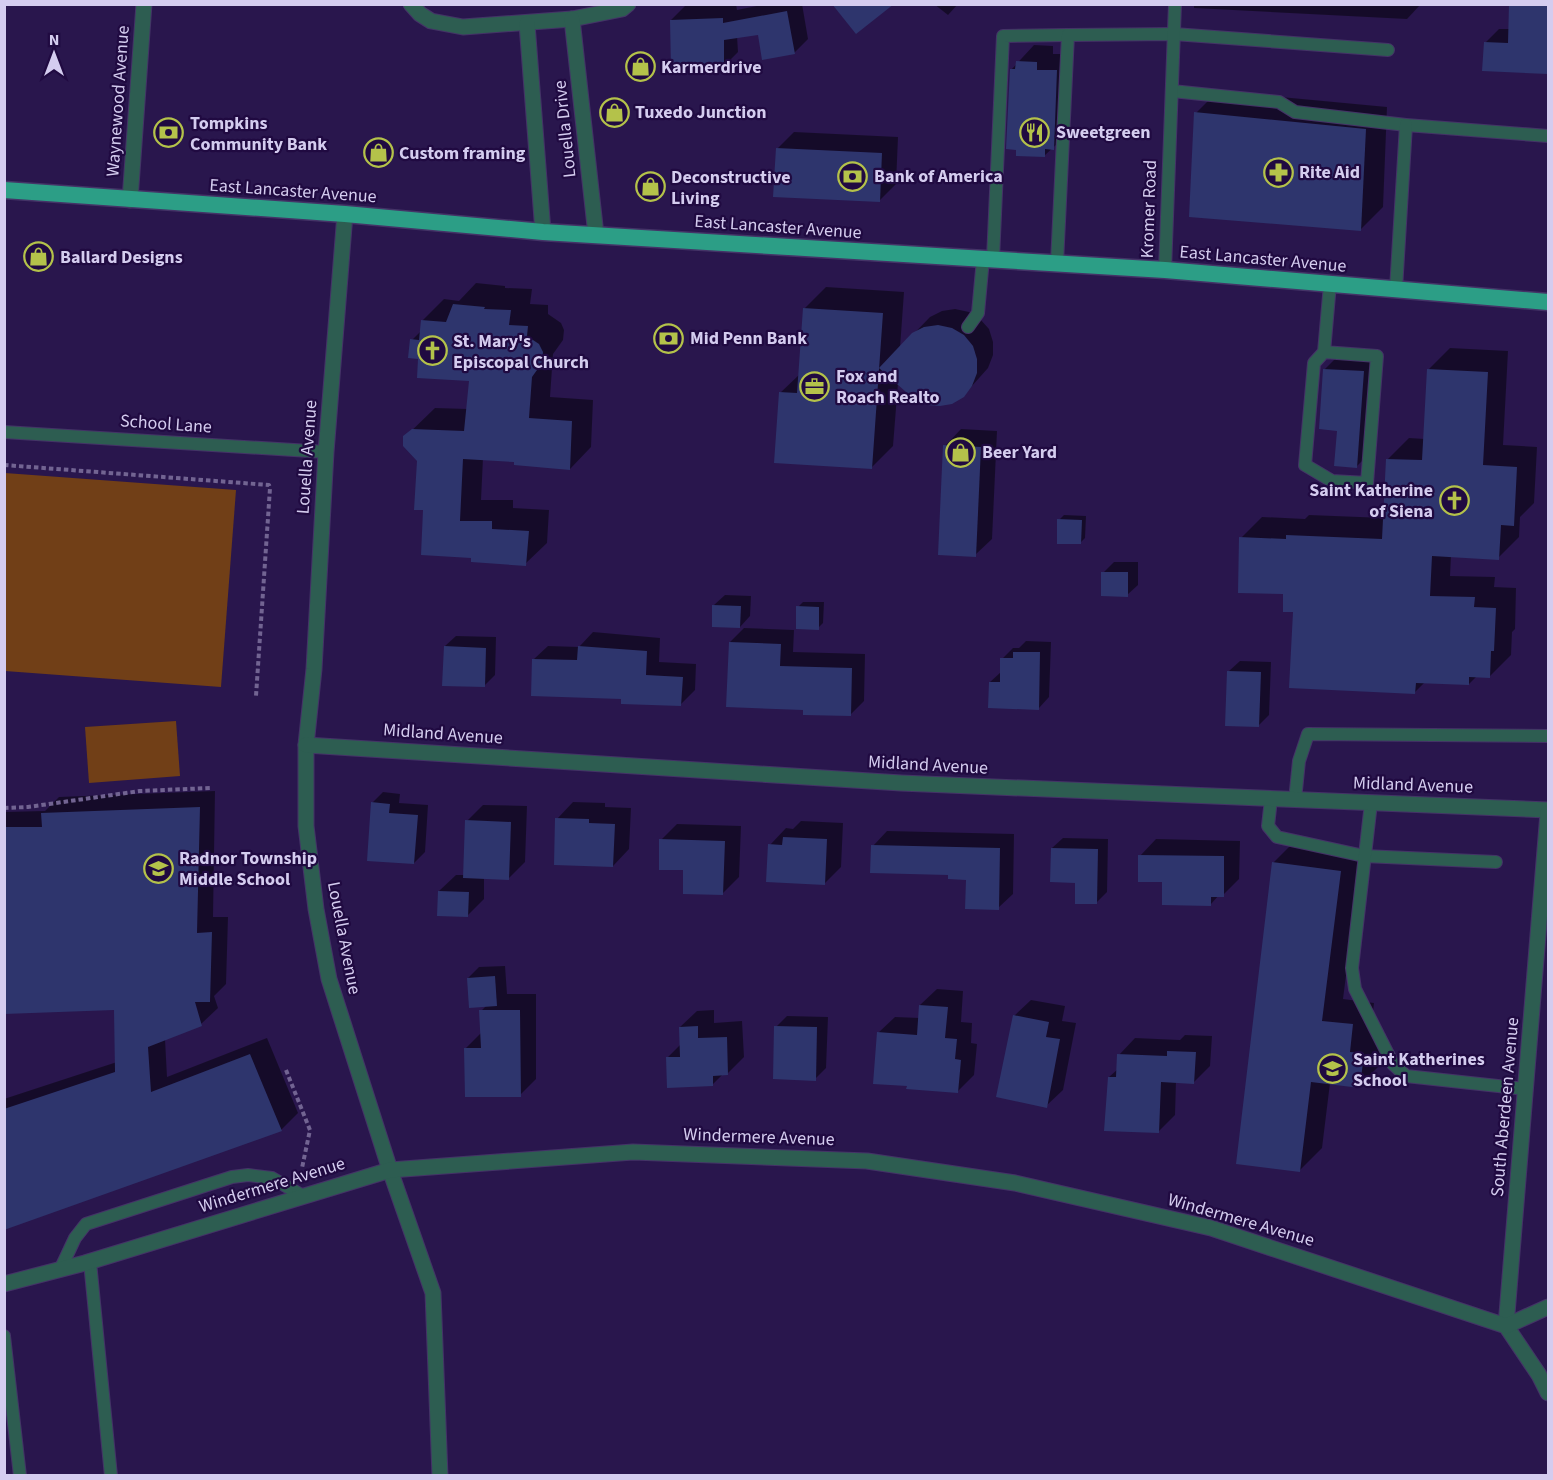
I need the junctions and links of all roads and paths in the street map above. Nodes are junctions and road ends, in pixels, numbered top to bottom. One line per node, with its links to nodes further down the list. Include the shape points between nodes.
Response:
1 (144, 4): 14 (street, Waynewood Avenue)
2 (411, 4): 6 (street, via 420,14 443,24)
3 (628, 4): 5 (street, via 622,9)
4 (1175, 4): 7 (lane, Kromer Road)
5 (572, 19): 6 (street); 17 (street, Louella Drive)
6 (527, 24): 16 (street, Louella Drive)
7 (1174, 34): 8 (lane); 9 (lane); 10 (lane, Kromer Road)
8 (1068, 35): 18 (lane, via 1003,36); 19 (lane)
9 (1388, 50)
10 (1172, 91): 11 (lane, via 1279,102 1295,112); 20 (lane, Kromer Road)
11 (1406, 125): 12 (lane); 22 (lane)
12 (1548, 135)
13 (4, 190): 14 (highway, East Lancaster Avenue)
14 (130, 200): 15 (highway, East Lancaster Avenue)
15 (345, 214): 16 (highway, East Lancaster Avenue); 27 (street, Louella Avenue)
16 (543, 232): 17 (highway, East Lancaster Avenue)
17 (596, 235): 18 (highway, East Lancaster Avenue)
18 (988, 259): 19 (highway, East Lancaster Avenue); 24 (lane, via 978,313)
19 (1057, 263): 20 (highway, East Lancaster Avenue)
20 (1165, 270): 21 (highway, East Lancaster Avenue)
21 (1330, 284): 22 (highway, East Lancaster Avenue); 25 (lane)
22 (1396, 289): 23 (highway, East Lancaster Avenue)
23 (1548, 302)
24 (968, 327)
25 (1324, 352): 25 (lane, via 1314,363 1305,465 1332,481 1367,483 1377,356)
26 (4, 432): 27 (lane, School Lane)
27 (326, 452): 31 (street, Louella Avenue)
28 (4, 465): 29 (path, via 268,484)
29 (256, 696)
30 (1548, 736): 34 (lane, via 1308,734 1299,761)
31 (306, 745): 33 (street, Midland Avenue, via 901,783); 43 (street, Louella Avenue, via 306,826 329,979)
32 (210, 788): 36 (path, via 140,791)
33 (1271, 799): 34 (street, Midland Avenue); 38 (lane, via 1268,826 1277,837)
34 (1295, 800): 35 (street, Midland Avenue)
35 (1371, 803): 37 (street, Midland Avenue); 38 (lane)
36 (4, 808)
37 (1548, 812): 41 (street, South Aberdeen Avenue)
38 (1364, 856): 39 (lane); 41 (lane, via 1352,968 1355,989 1393,1065 1406,1076)
39 (1496, 862)
40 (286, 1070): 42 (path, via 310,1130)
41 (1526, 1089): 49 (street, South Aberdeen Avenue)
42 (302, 1168)
43 (390, 1170): 44 (street, Windermere Avenue); 49 (street, Windermere Avenue, via 633,1152 867,1161 1014,1183 1211,1228); 54 (street, Louella Avenue, via 433,1293)
44 (303, 1196): 45 (street, Windermere Avenue); 46 (lane, via 272,1178 232,1177 86,1224)
45 (90, 1262): 46 (street, Windermere Avenue); 53 (lane)
46 (60, 1270): 47 (street, Windermere Avenue)
47 (4, 1284)
48 (1548, 1307): 49 (street)
49 (1506, 1326): 51 (street)
50 (4, 1336): 52 (lane)
51 (1548, 1393)
52 (20, 1476)
53 (111, 1476)
54 (440, 1476)

